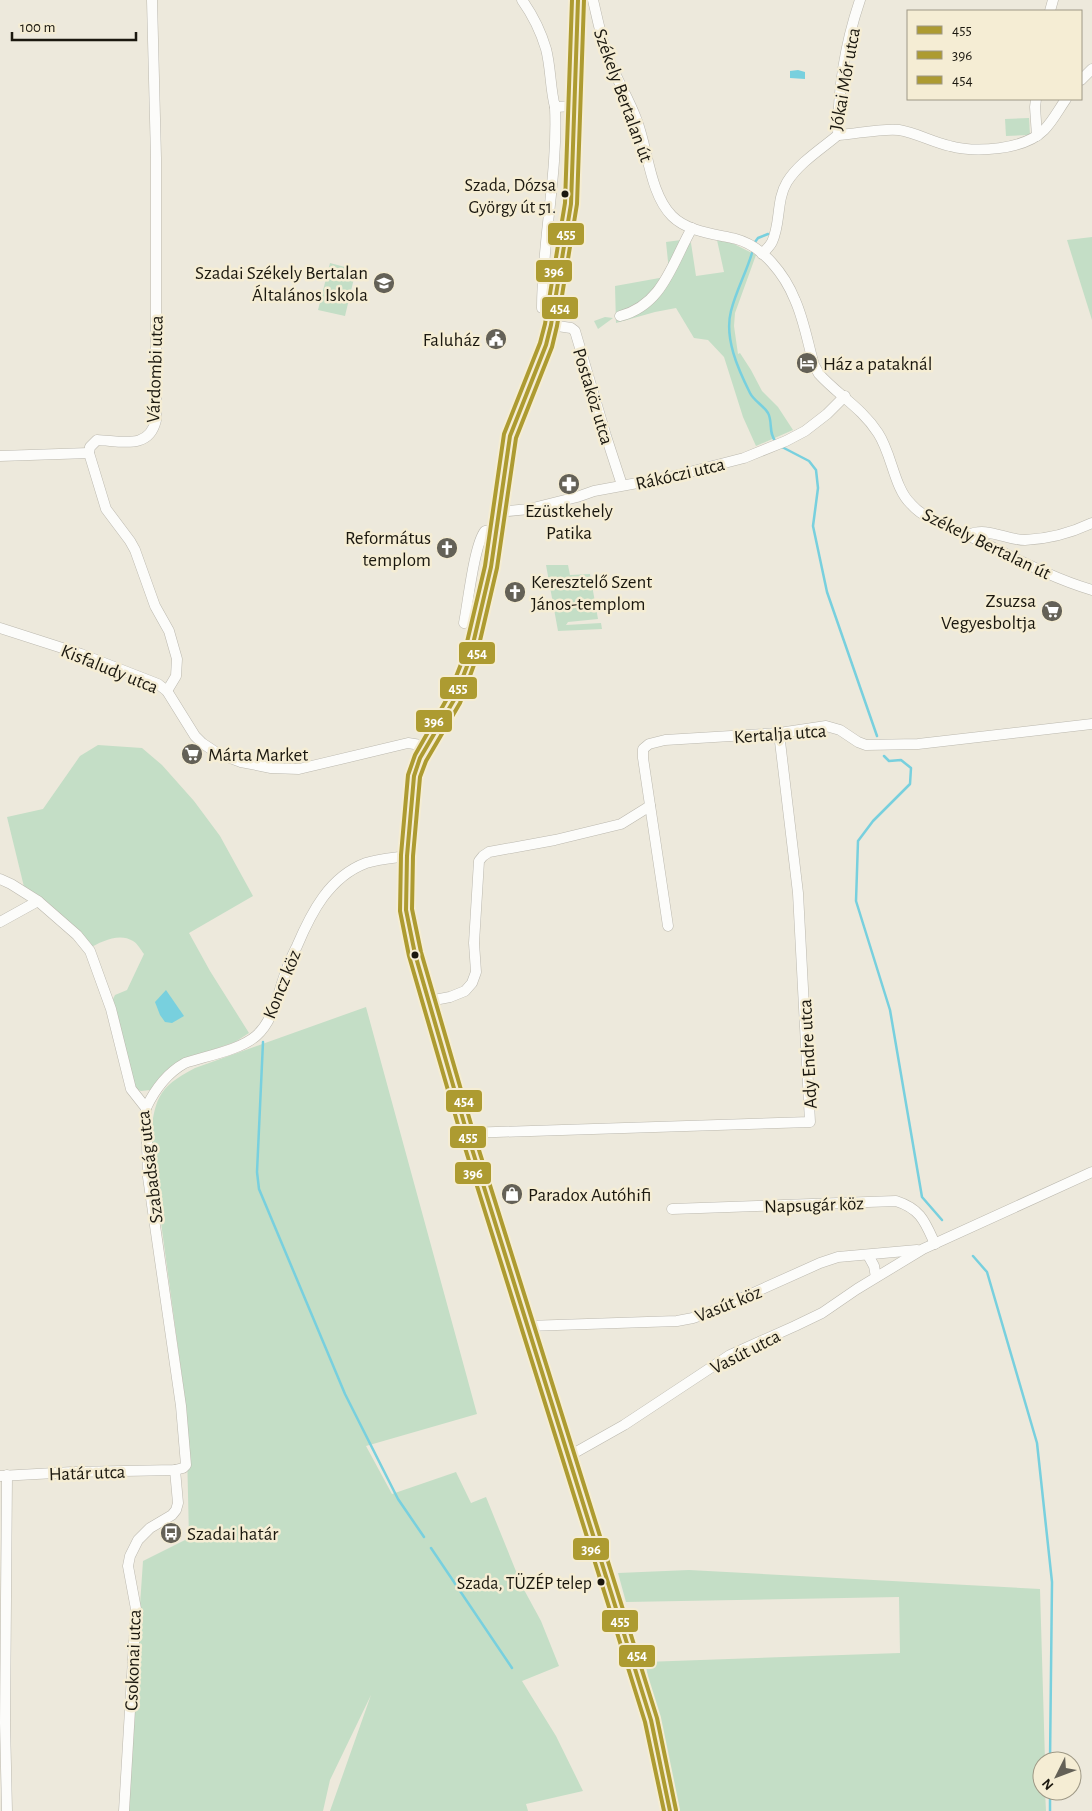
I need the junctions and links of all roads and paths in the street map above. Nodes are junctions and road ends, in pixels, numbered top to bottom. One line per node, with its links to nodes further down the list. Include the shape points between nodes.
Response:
1 (152, 0): 20 (street, Várdombi utca, via 156,420 152,433 145,439 97,440)
2 (522, 0): 11 (street, via 546,49)
3 (578, 0): 10 (main road)
4 (593, 0): 14 (street, Székely Bertalan út, via 609,61 636,119 662,203 678,222)
5 (860, 0): 12 (street, Jókai Mór utca, via 841,76)
6 (1092, 69): 7 (street)
7 (1082, 79)
8 (1036, 100): 13 (street)
9 (1065, 100): 13 (street, via 1045,129)
10 (574, 106): 11 (street); 16 (main road, via 571,204)
11 (555, 108): 16 (street, via 555,164 542,301 542,308)
12 (838, 135): 13 (street, via 897,130 971,150 1014,144); 15 (street, Jókai Mór utca, via 796,170 787,183 779,203 772,242)
13 (1036, 136)
14 (692, 228): 15 (street, Székely Bertalan út, via 747,243); 17 (street, via 664,284 638,310)
15 (762, 254): 19 (street, Székely Bertalan út, via 790,288 819,374)
16 (554, 310): 18 (main road)
17 (620, 316)
18 (551, 325): 22 (street, Postaköz utca, via 573,328); 23 (main road, via 546,346 510,436)
19 (844, 396): 22 (street, Rákóczi utca, via 817,422 786,441 744,458 670,477); 26 (street, Székely Bertalan út, via 878,433 892,462 900,490 910,504)
20 (89, 453): 21 (street); 30 (street, via 106,509 135,550 155,606 169,631 177,659 176,676)
21 (0, 456)
22 (622, 485): 23 (street, Rákóczi utca, via 528,509)
23 (498, 512): 25 (main road)
24 (1092, 523): 26 (street, via 1064,534 1037,539 1014,539 982,530)
25 (497, 528): 28 (street, via 482,535); 33 (main road, via 466,671 454,700)
26 (968, 536): 27 (street, Székely Bertalan út, via 1039,570)
27 (1092, 590)
28 (464, 623)
29 (0, 628): 30 (street, Kisfaludy utca, via 115,666 158,684)
30 (167, 692): 33 (street, Kisfaludy utca, via 195,736 208,749 241,762 299,769 408,743)
31 (1092, 724): 32 (street, Kertalja utca, via 918,744 866,745 826,726)
32 (779, 733): 34 (street, Kertalja utca, via 665,740 649,744 643,749 643,758); 42 (street, Ady Endre utca, via 798,893 810,1122)
33 (427, 746): 35 (main road, via 414,776)
34 (650, 806): 39 (street, Kertalja utca); 40 (street, via 621,824 489,852 483,856 474,943 476,972 472,983 465,992)
35 (407, 856): 40 (main road, via 406,910); 41 (street, Koncz köz, via 367,863 333,885 308,920 274,1008 262,1030 240,1046 178,1067 161,1083)
36 (0, 879): 37 (street, Szabadság utca)
37 (38, 901): 38 (street); 41 (street, Szabadság utca, via 77,935 90,951 111,1009 131,1089)
38 (0, 922)
39 (668, 926)
40 (429, 1001): 42 (main road)
41 (146, 1108): 51 (street, Szabadság utca, via 148,1168 181,1406 186,1465)
42 (467, 1134): 49 (main road)
43 (1092, 1173): 45 (street)
44 (672, 1209): 45 (street, Napsugár köz, via 896,1201 914,1209)
45 (935, 1244): 46 (street)
46 (923, 1249): 47 (street, Vasút köz); 48 (street, Vasút utca)
47 (868, 1255): 48 (street); 49 (street, Vasút köz, via 838,1257 820,1263 693,1318)
48 (876, 1277): 50 (street, Vasút utca, via 822,1313 730,1355 624,1425)
49 (527, 1326): 50 (main road)
50 (569, 1456): 55 (main road, via 651,1720)
51 (175, 1470): 52 (street, Határ utca); 54 (street, Csokonai utca, via 176,1510 138,1540 128,1566 136,1609)
52 (3, 1476): 53 (street)
53 (8, 1811)
54 (124, 1811)
55 (670, 1811)

